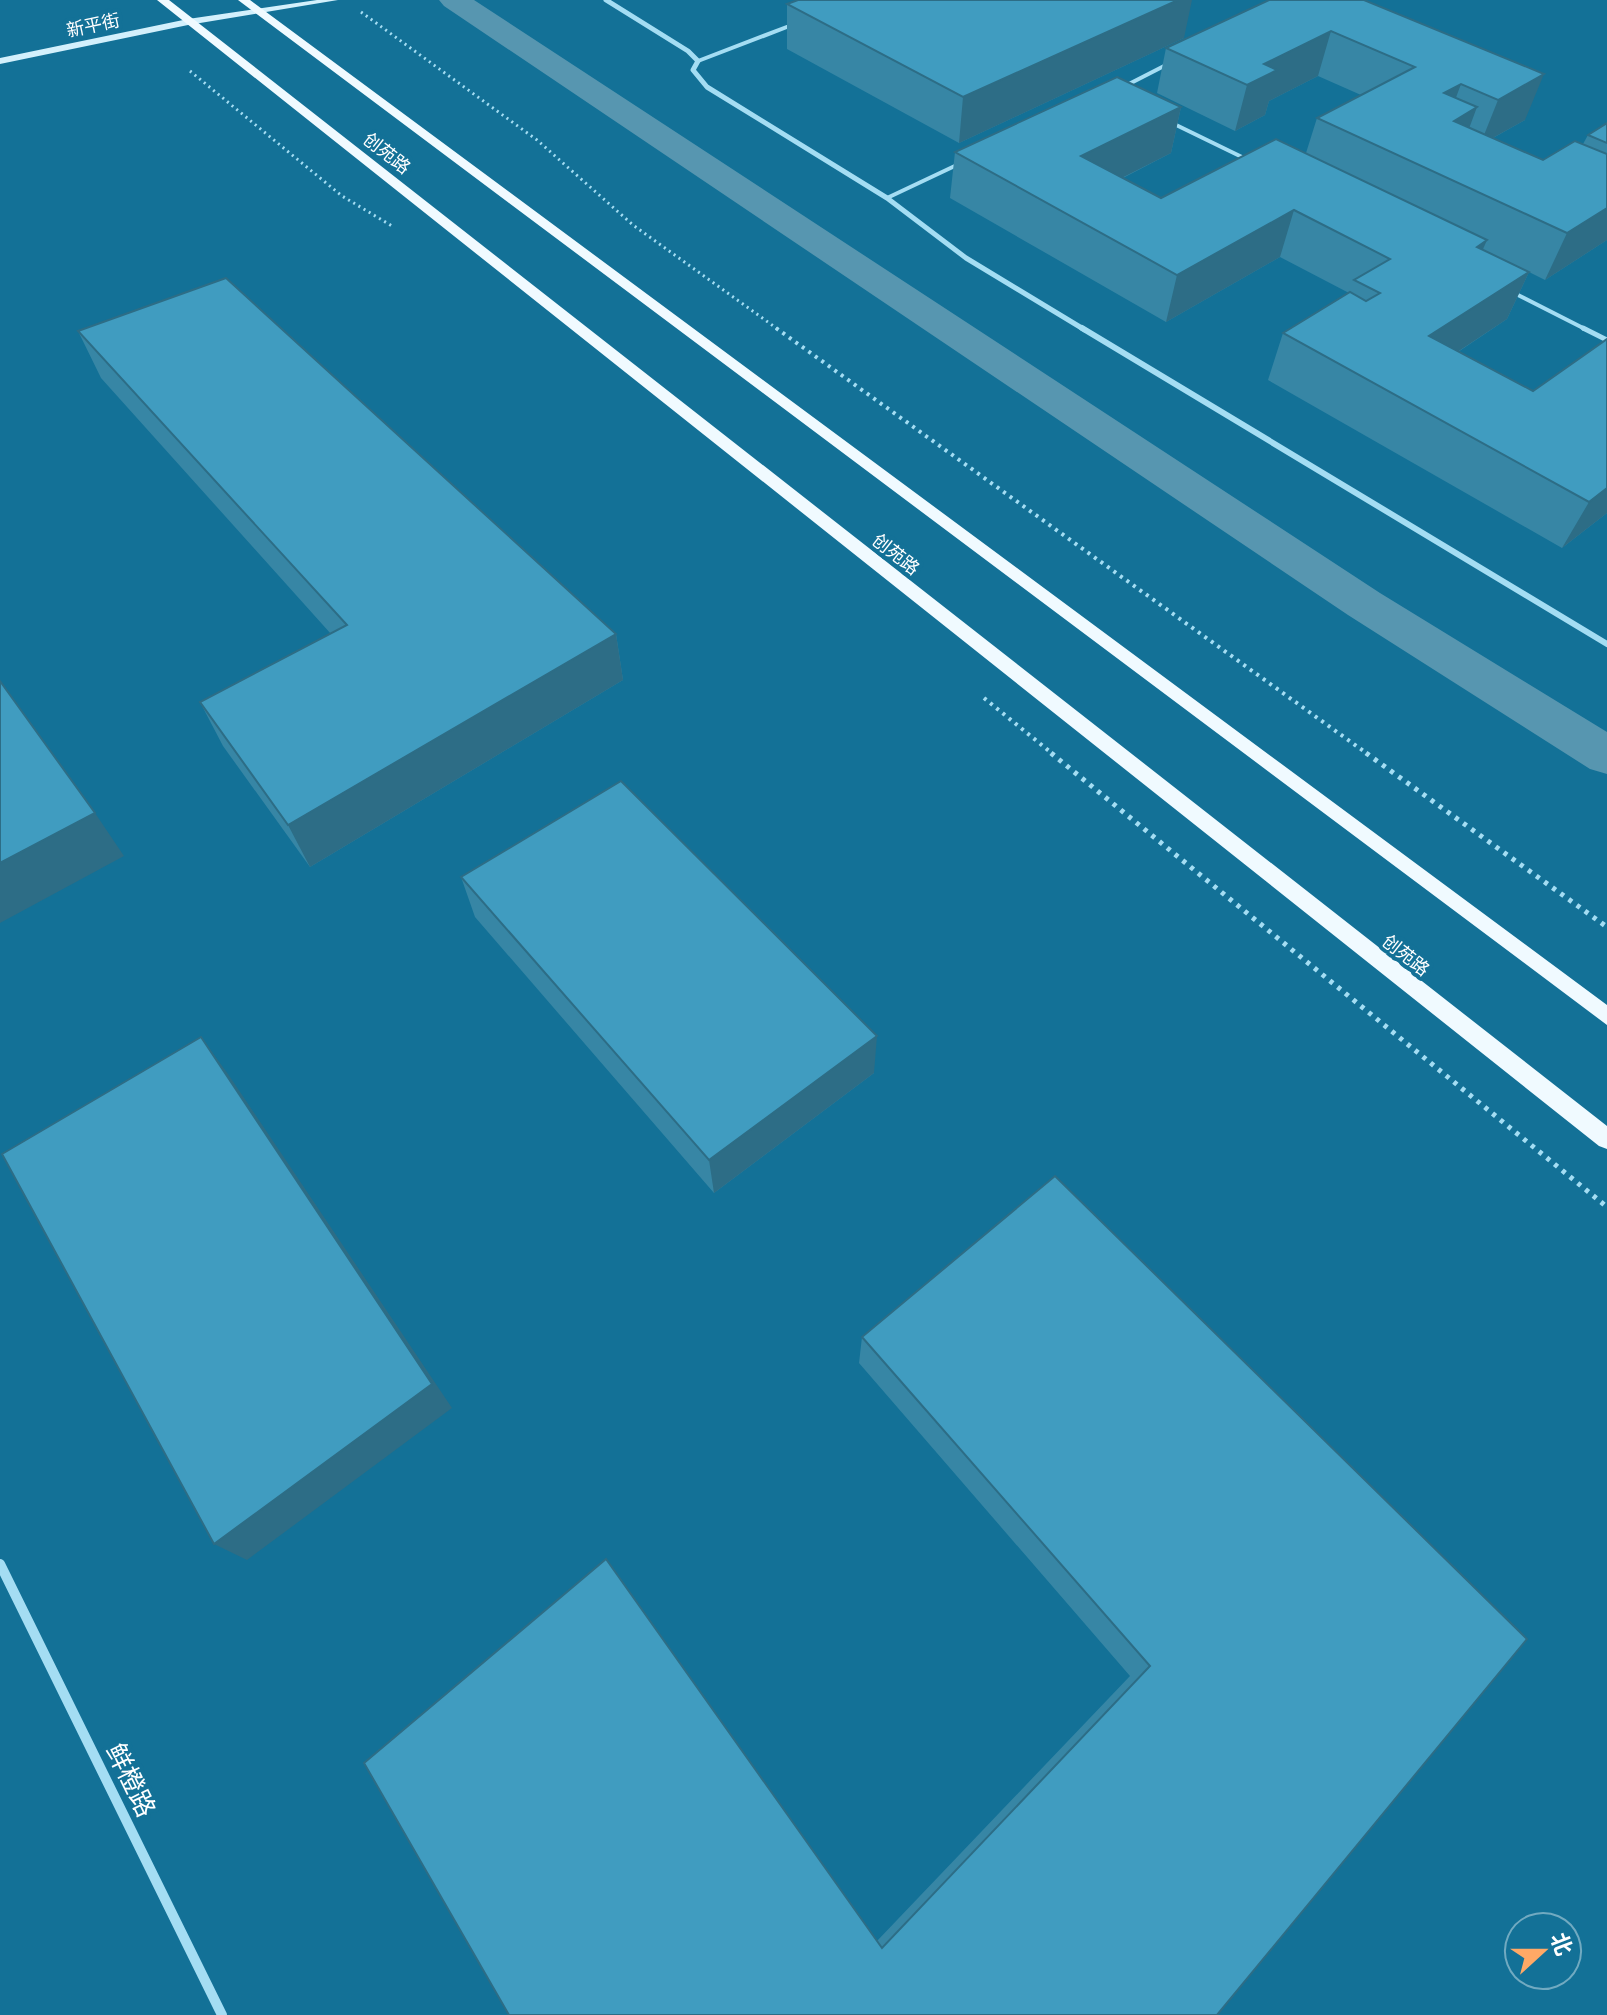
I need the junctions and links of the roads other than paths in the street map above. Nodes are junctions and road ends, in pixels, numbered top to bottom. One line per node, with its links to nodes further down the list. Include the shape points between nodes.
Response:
1 (162, 0): 6 (main road, 创苑路)
2 (243, 0): 5 (main road, 创苑路)
3 (334, 0): 5 (main road, 新平街)
4 (606, 0): 10 (street)
5 (259, 10): 6 (main road, 新平街); 19 (main road, 创苑路)
6 (188, 22): 9 (main road, 新平街); 20 (main road, 创苑路)
7 (793, 25): 10 (lane)
8 (1179, 58): 11 (lane)
9 (0, 61)
10 (698, 61): 15 (street, via 693,70 707,87)
11 (1113, 93)
12 (1169, 121): 14 (lane)
13 (972, 159): 15 (lane)
14 (1254, 163)
15 (887, 198): 18 (street, via 966,258)
16 (1508, 290): 17 (lane)
17 (1607, 340)
18 (1607, 644)
19 (1607, 1016)
20 (1607, 1139)
21 (0, 1564): 22 (street, 鲜橙路)
22 (222, 2015)

